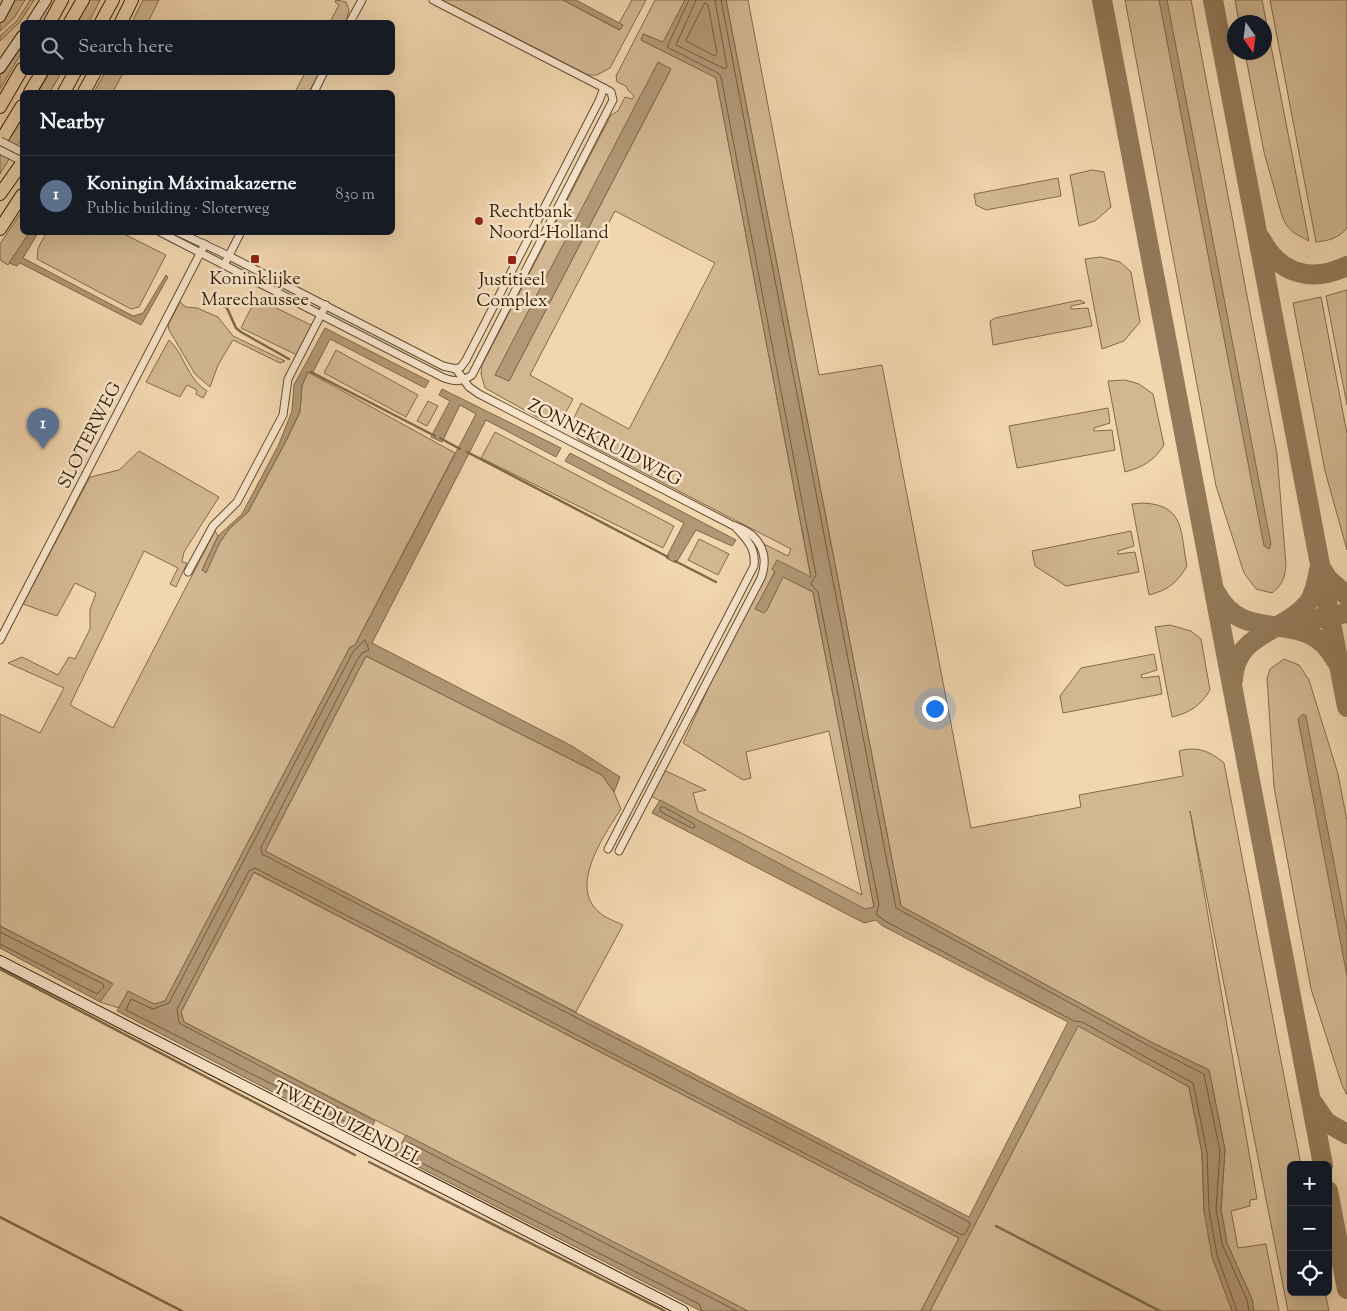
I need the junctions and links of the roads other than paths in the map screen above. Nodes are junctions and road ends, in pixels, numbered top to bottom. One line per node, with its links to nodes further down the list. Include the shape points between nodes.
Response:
1 (9, 0): 9 (street)
2 (46, 0): 10 (street)
3 (62, 0): 11 (highway)
4 (83, 0): 12 (highway)
5 (113, 0): 13 (highway)
6 (132, 0): 14 (highway)
7 (433, 0): 23 (street)
8 (360, 1): 15 (street)
9 (0, 17)
10 (33, 20)
11 (51, 20)
12 (71, 20)
13 (102, 20)
14 (122, 20)
15 (351, 20)
16 (20, 39): 17 (street)
17 (0, 68)
18 (20, 72): 28 (highway)
19 (40, 75): 24 (highway)
20 (73, 75): 25 (highway)
21 (93, 75): 26 (highway)
22 (322, 75): 27 (street)
23 (604, 88): 47 (street, via 466,360); 48 (street, via 611,92 614,100 610,110 477,367)
24 (31, 90)
25 (65, 90)
26 (85, 90)
27 (315, 90)
28 (0, 107)
29 (20, 109): 30 (highway)
30 (0, 141): 32 (street, bridge)
31 (0, 150): 33 (street)
32 (20, 151)
33 (20, 161)
34 (20, 165): 35 (highway)
35 (0, 194)
36 (20, 198): 37 (highway)
37 (0, 229)
38 (166, 235): 42 (street, ZONNEKRUIDWEG)
39 (185, 235): 41 (street)
40 (240, 235): 43 (street)
41 (205, 244): 42 (street, SLOTERWEG); 43 (street)
42 (200, 253): 44 (street, ZONNEKRUIDWEG); 51 (street, SLOTERWEG)
43 (229, 256): 44 (street); 45 (street)
44 (224, 265): 46 (street, ZONNEKRUIDWEG)
45 (326, 305): 46 (street); 47 (street, via 443,366)
46 (321, 315): 48 (street, ZONNEKRUIDWEG, via 444,378); 50 (street, via 288,379 285,407 278,424 237,502 213,526)
47 (456, 369): 48 (street, ZONNEKRUIDWEG)
48 (464, 381): 49 (street, ZONNEKRUIDWEG, via 479,394)
49 (734, 526): 52 (street, via 750,543 754,566); 53 (street, ZONNEKRUIDWEG, via 757,538 763,551 764,570)
50 (188, 572)
51 (0, 640)
52 (608, 849)
53 (618, 850)
54 (0, 961): 55 (street, TWEEDUIZEND EL)
55 (683, 1311)

